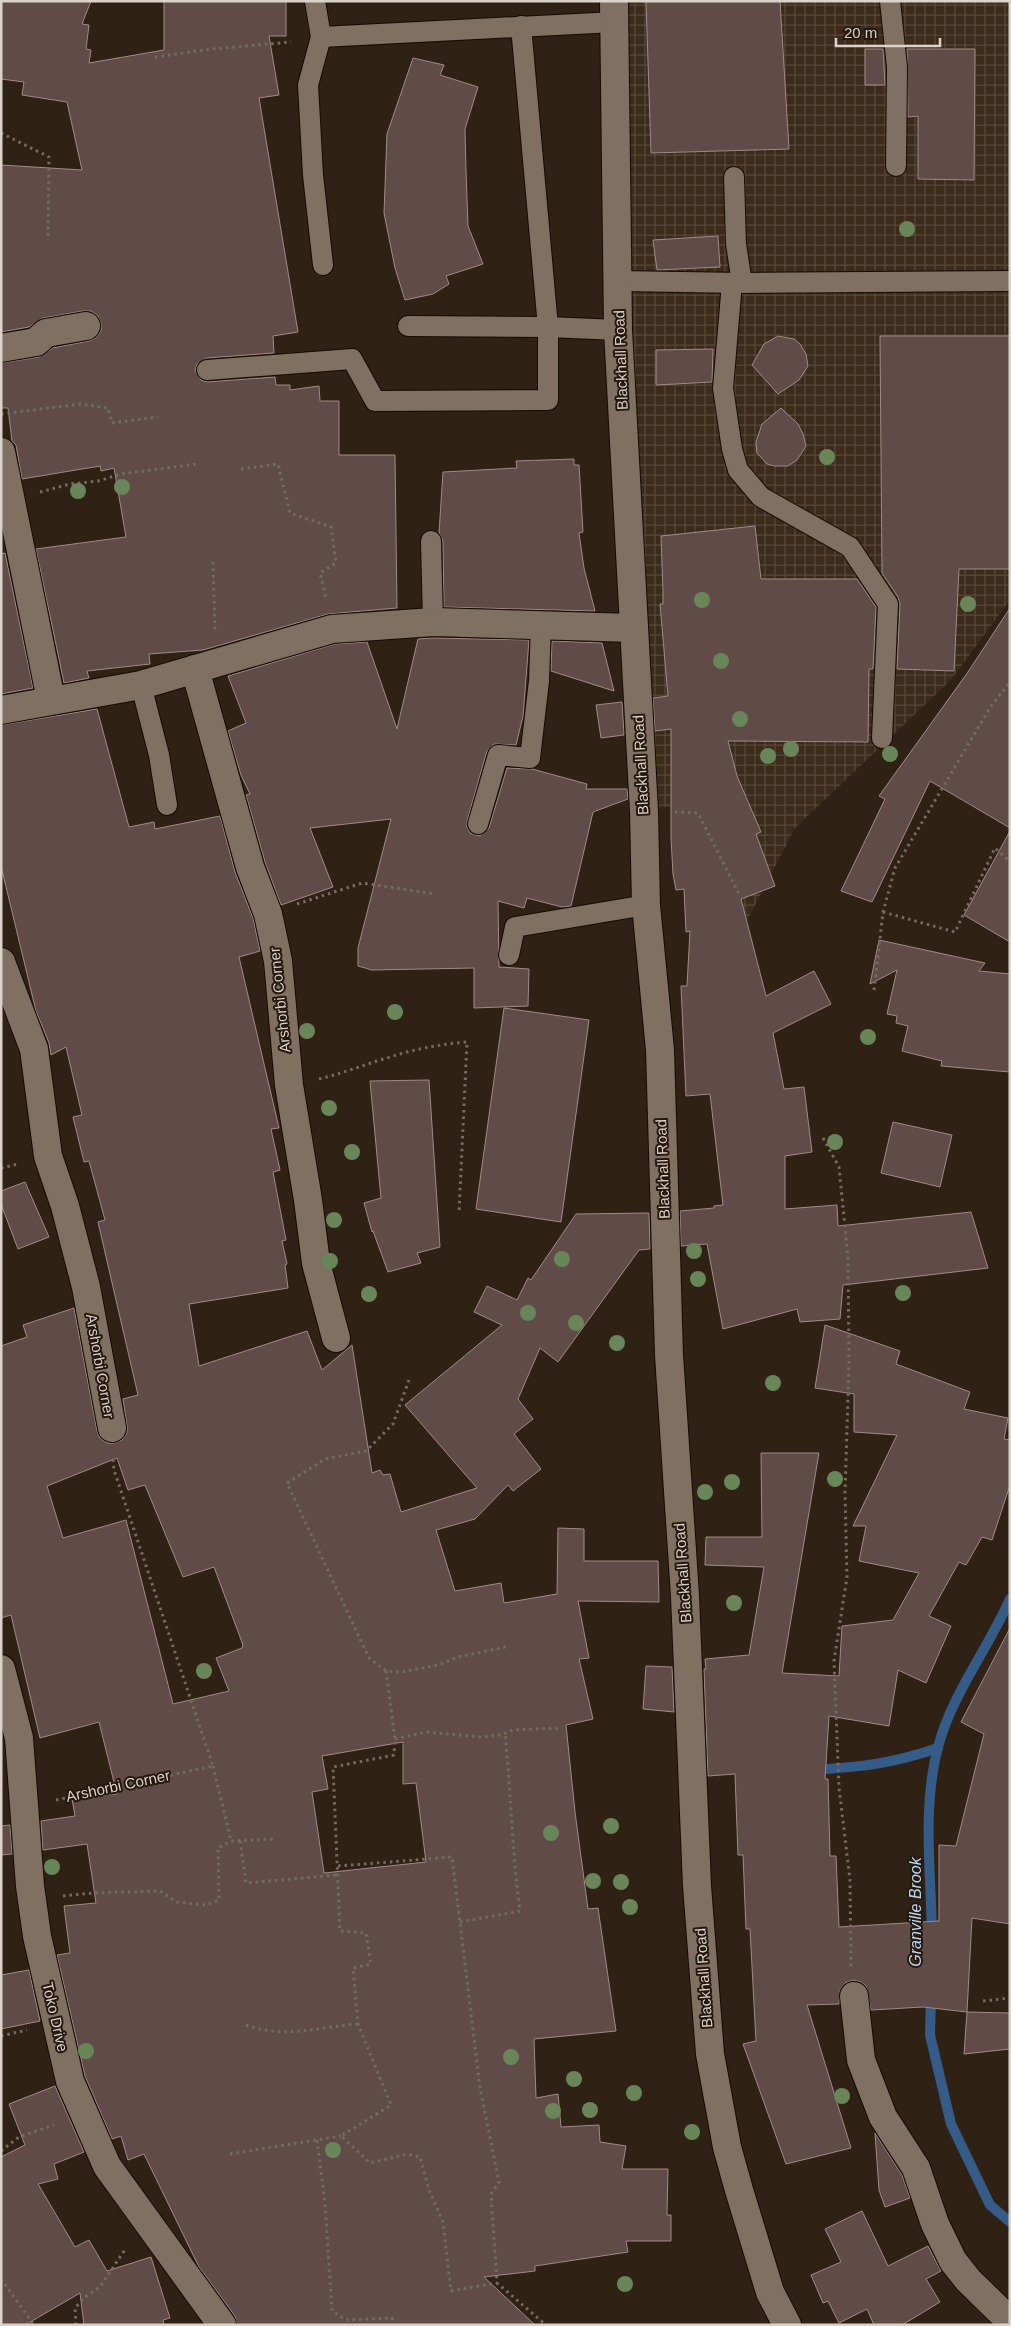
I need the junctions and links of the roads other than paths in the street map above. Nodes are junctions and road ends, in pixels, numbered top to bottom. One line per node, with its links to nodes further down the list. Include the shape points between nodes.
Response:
1 (314, 1): 5 (lane)
2 (890, 1): 6 (lane, via 897,67)
3 (615, 12): 4 (lane); 9 (street, Blackhall Road)
4 (521, 26): 5 (lane); 14 (lane)
5 (321, 36): 8 (lane, via 308,85)
6 (896, 166)
7 (734, 177): 11 (lane)
8 (323, 265)
9 (619, 280): 11 (lane); 15 (street, Blackhall Road)
10 (1010, 281): 11 (lane)
11 (737, 283): 27 (lane, via 724,388 738,470 761,497 850,547 888,604)
12 (86, 326): 16 (street, via 46,333 36,342)
13 (408, 326): 14 (lane)
14 (548, 327): 15 (lane); 17 (lane, via 548,400 375,401 352,359)
15 (618, 330): 22 (street, Blackhall Road)
16 (1, 348)
17 (207, 370)
18 (1, 452): 25 (street)
19 (431, 541): 20 (lane)
20 (433, 622): 21 (street); 23 (street, via 332,629)
21 (541, 624): 22 (street); 29 (lane, via 539,681 530,758 498,755)
22 (633, 628): 30 (street, Blackhall Road)
23 (206, 666): 24 (street); 33 (street, Arshorbi Corner, via 250,867 268,914 278,961 289,1085 316,1263)
24 (141, 685): 25 (street); 28 (lane)
25 (51, 700): 26 (street)
26 (1, 710)
27 (882, 738)
28 (168, 805)
29 (478, 824)
30 (646, 905): 31 (lane, via 515,927); 39 (street, Blackhall Road, via 660,1050 669,1355 686,1596 697,1886 710,2054 727,2147 739,2190 770,2292)
31 (509, 955)
32 (1, 962): 34 (street, Arshorbi Corner, via 34,1049 48,1156 86,1287)
33 (336, 1338)
34 (112, 1428)
35 (1, 1669): 38 (street, Toko Drive, via 19,1738 31,1899 70,2081 107,2166)
36 (854, 1996): 37 (street, via 861,2060 883,2117 916,2168 953,2260 968,2280)
37 (1010, 2320)
38 (222, 2325)
39 (787, 2325)

